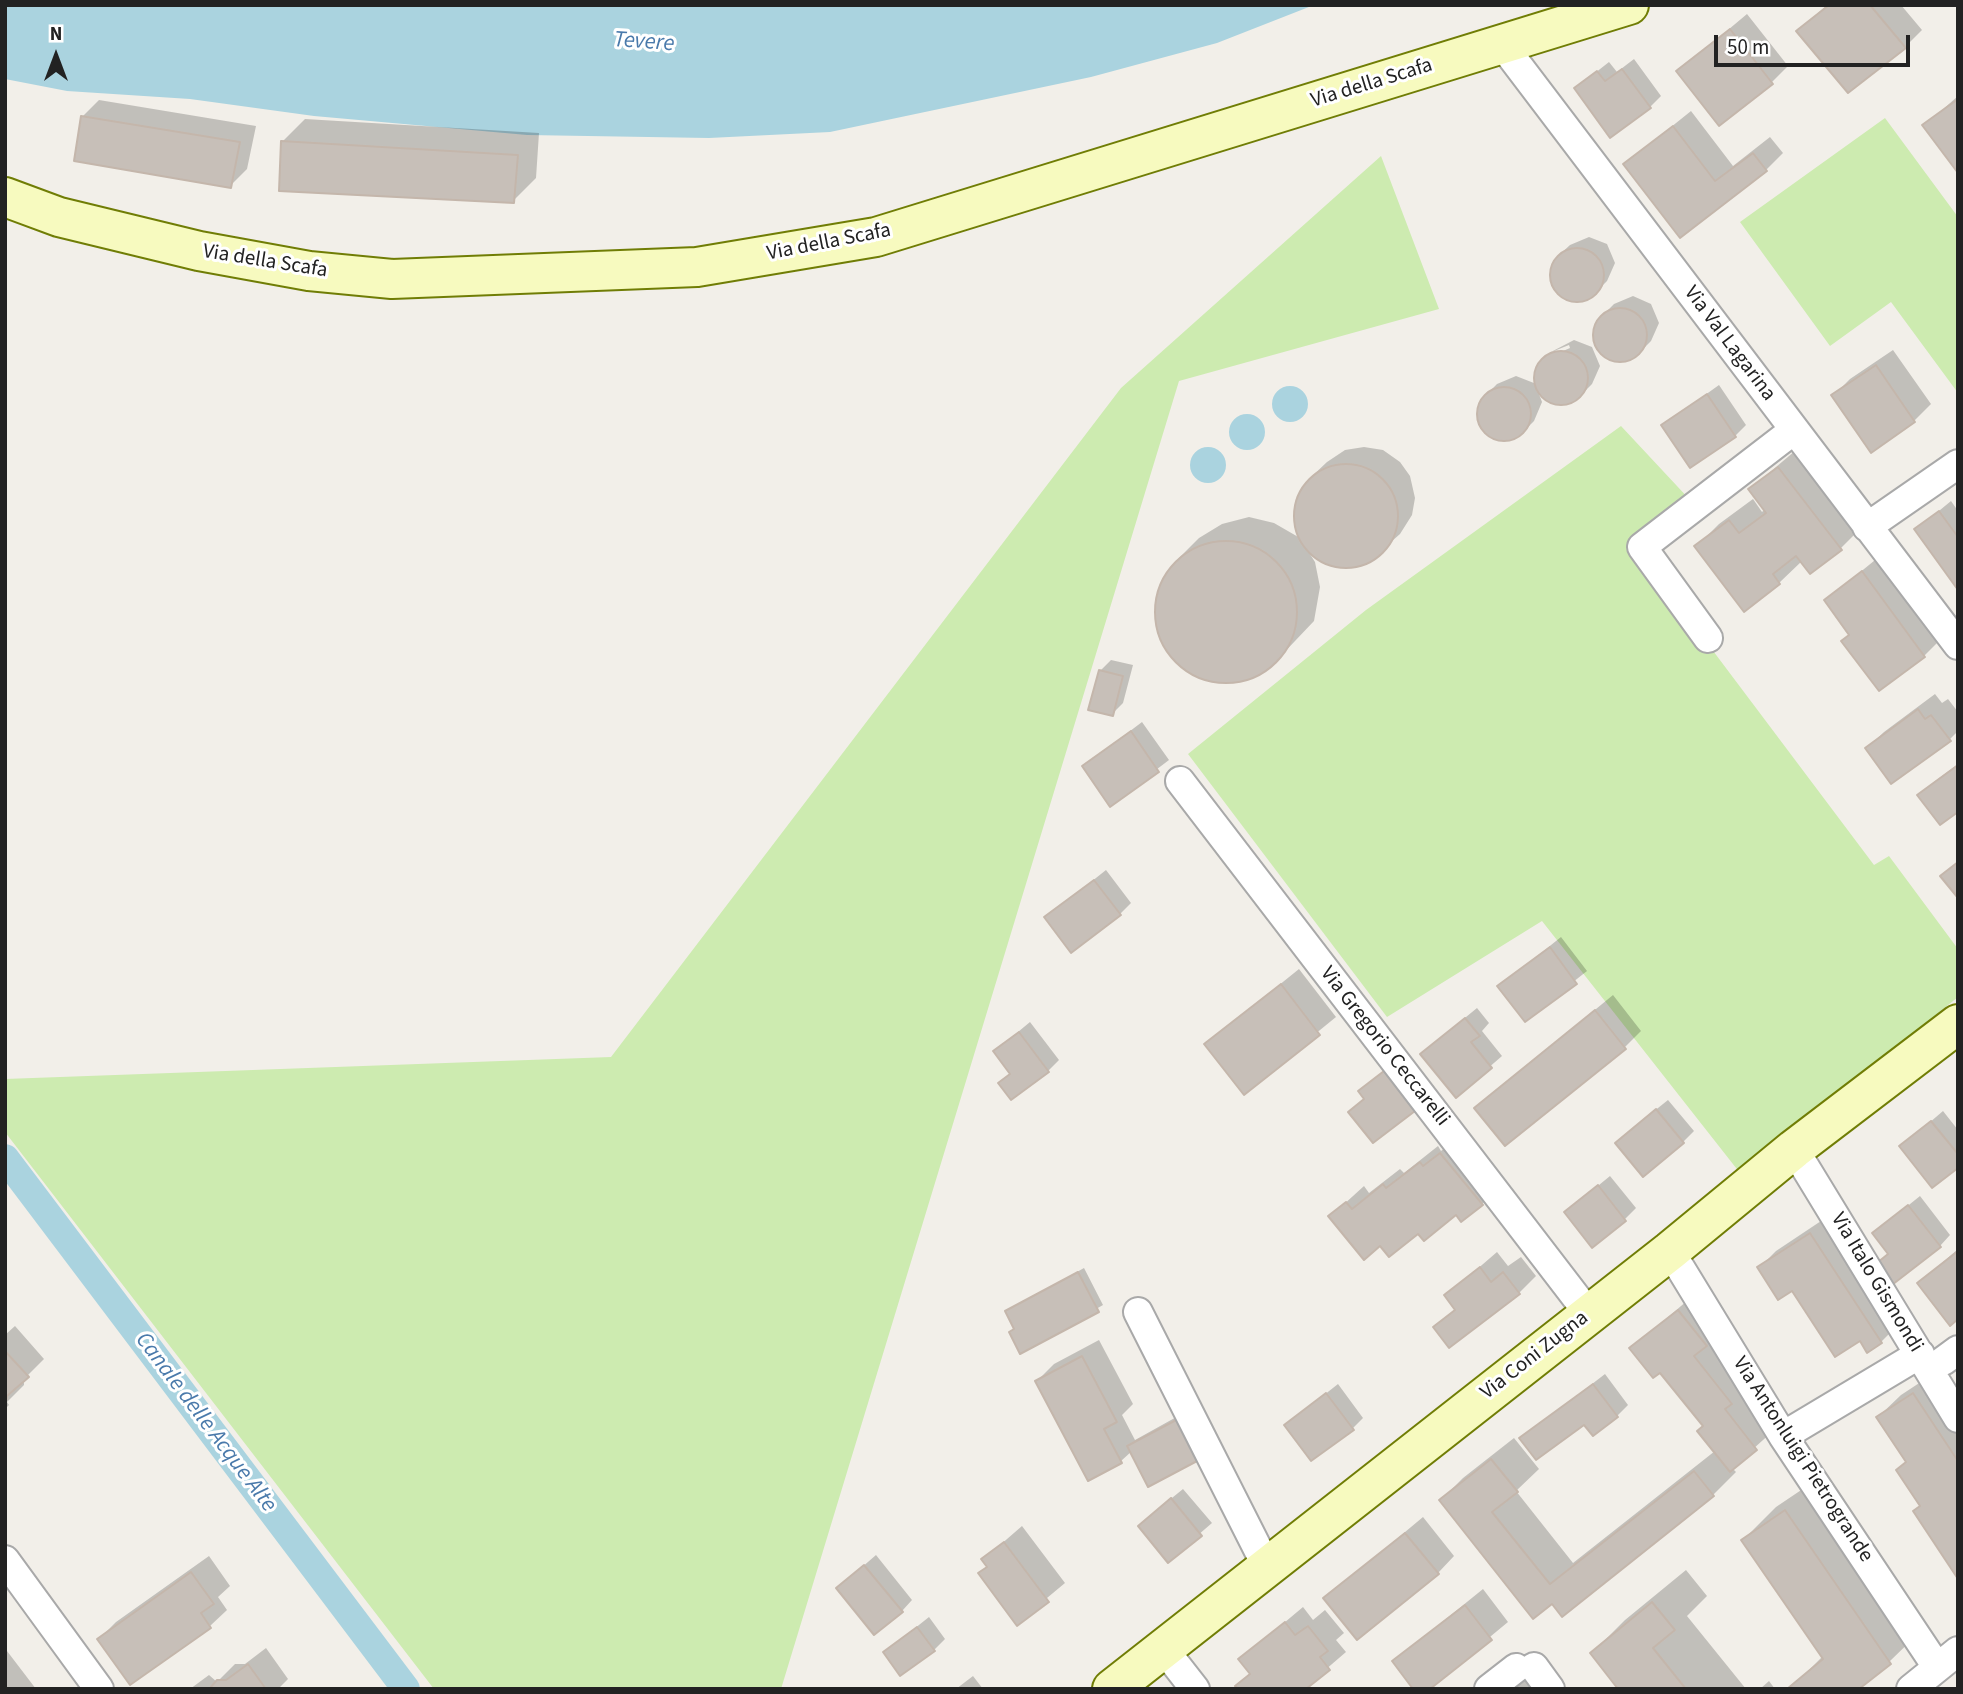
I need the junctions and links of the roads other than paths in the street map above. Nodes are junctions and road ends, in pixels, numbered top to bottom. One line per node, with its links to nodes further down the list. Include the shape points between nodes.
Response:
1 (1629, 5): 2 (street, Via della Scafa)
2 (1501, 43): 3 (street, Via della Scafa, via 876,237 697,267 392,279 309,271 199,251 59,217); 4 (street, Via Val Lagarina)
3 (5, 197)
4 (1794, 430): 6 (street, Via Val Lagarina); 7 (street, via 1642,547)
5 (1958, 464): 6 (street)
6 (1867, 527): 8 (street, Via Val Lagarina)
7 (1708, 638)
8 (1958, 645)
9 (1180, 781): 14 (street, Via Gregorio Ceccarelli)
10 (1958, 1024): 11 (street, Via Coni Zugna)
11 (1794, 1149): 12 (street, Via Coni Zugna); 15 (street, Via Italo Gismondi)
12 (1670, 1251): 14 (street, Via Coni Zugna); 17 (street, Via Antonluigi Pietrogrande)
13 (1138, 1312): 19 (street)
14 (1589, 1314): 19 (street, Via Coni Zugna)
15 (1940, 1355): 16 (street, Via Italo Gismondi); 17 (street)
16 (1958, 1418)
17 (1783, 1436): 21 (street, Via Antonluigi Pietrogrande)
18 (5, 1560): 23 (street)
19 (1267, 1567): 20 (street, Via Coni Zugna)
20 (1163, 1648): 24 (street, Via Coni Zugna); 25 (street)
21 (1947, 1659): 27 (street)
22 (1533, 1675): 26 (street)
23 (99, 1689)
24 (1112, 1689)
25 (1195, 1689)
26 (1489, 1689)
27 (1911, 1689)

